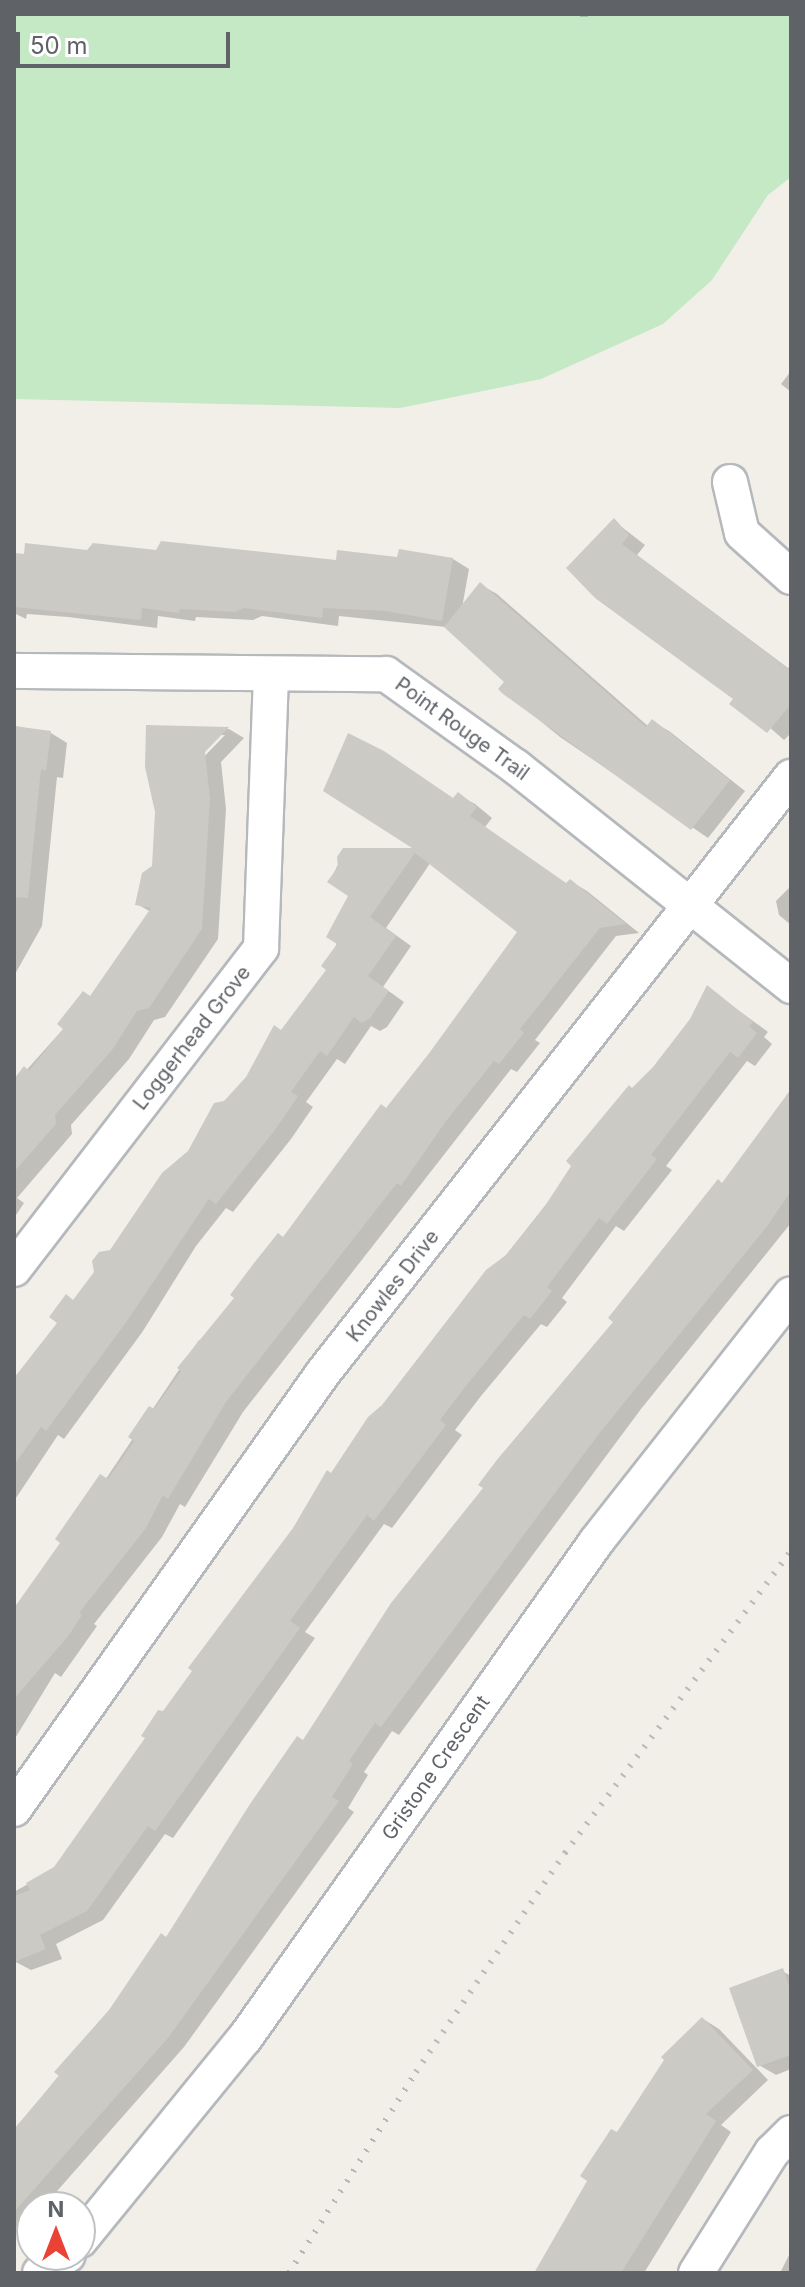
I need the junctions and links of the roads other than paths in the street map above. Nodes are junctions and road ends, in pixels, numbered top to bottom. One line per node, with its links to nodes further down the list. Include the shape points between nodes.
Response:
1 (730, 482): 2 (street, via 742,533)
2 (791, 577)
3 (14, 671): 4 (street, Point Rouge Trail)
4 (271, 674): 6 (street, Point Rouge Trail, via 386,674 516,767); 8 (street, Loggerhead Grove, via 261,948)
5 (791, 777): 6 (street, Knowles Drive)
6 (690, 909): 7 (street, Point Rouge Trail); 10 (street, Knowles Drive, via 323,1373)
7 (791, 986)
8 (14, 1269)
9 (791, 1294): 12 (street, Gristone Crescent, via 596,1542 245,2038)
10 (14, 1809)
11 (791, 2133): 13 (street, via 772,2152)
12 (96, 2220)
13 (696, 2273)

